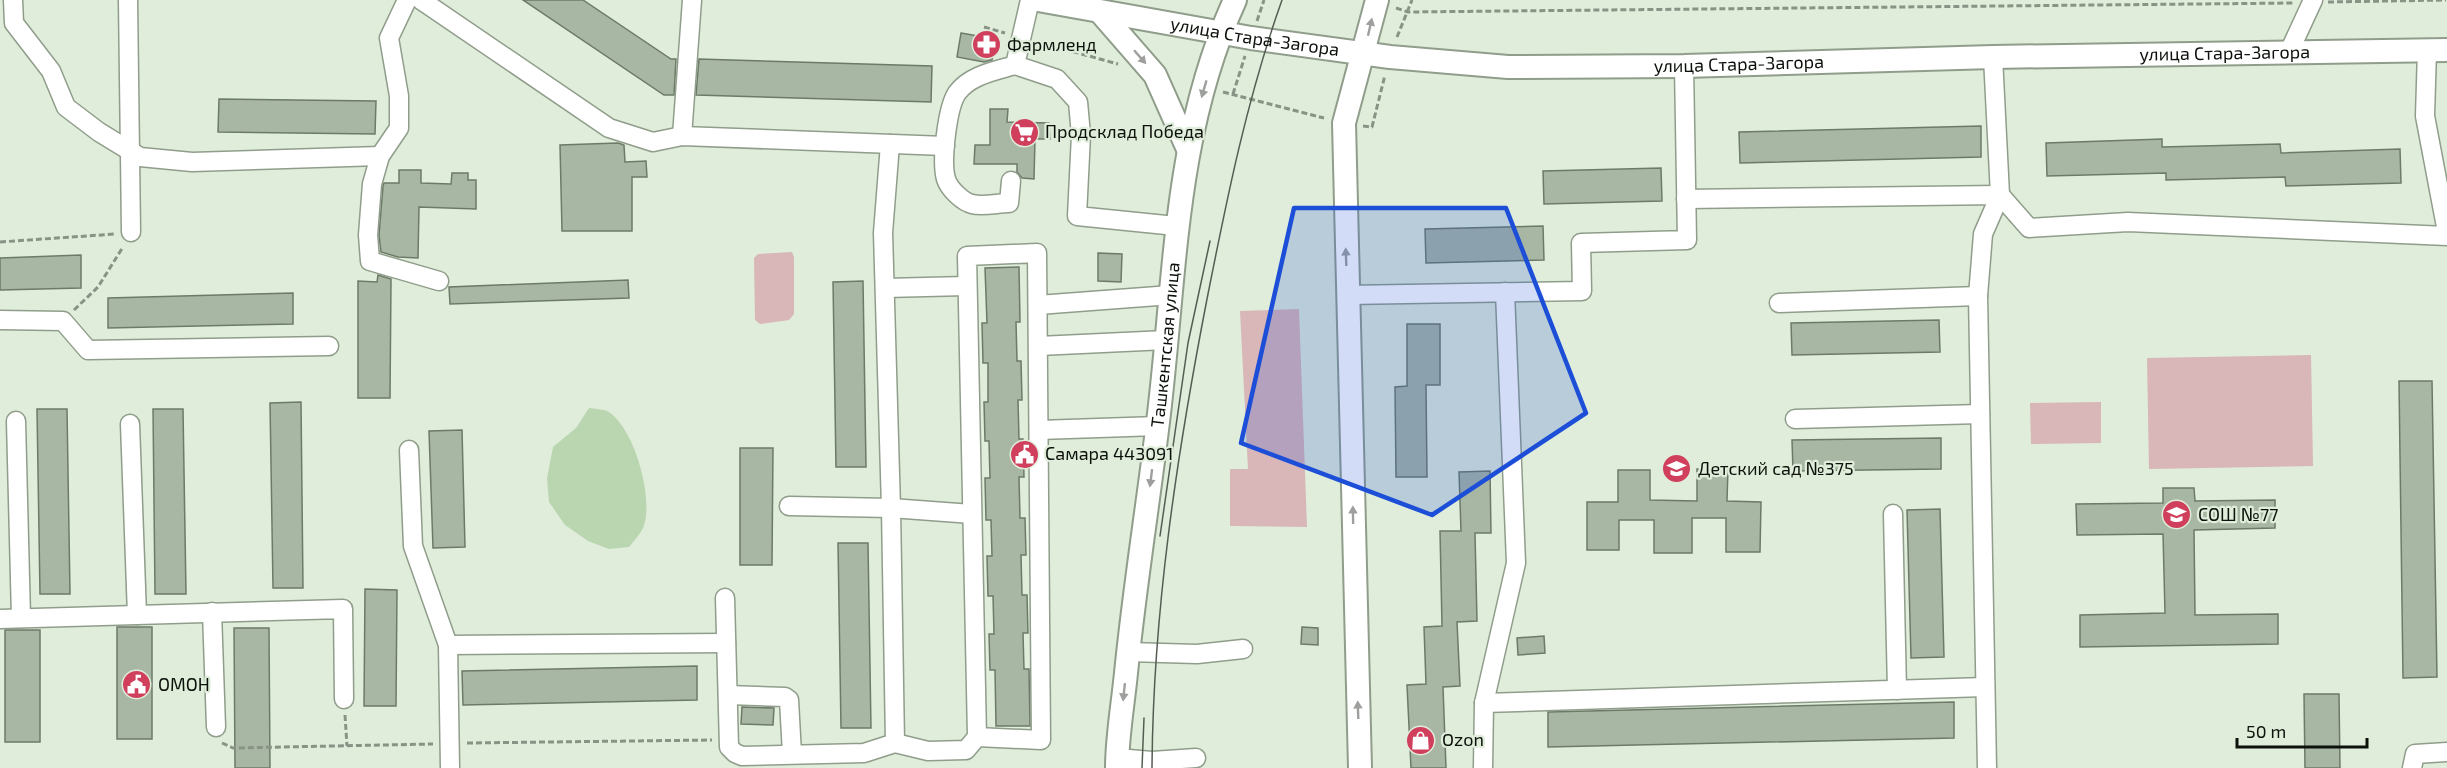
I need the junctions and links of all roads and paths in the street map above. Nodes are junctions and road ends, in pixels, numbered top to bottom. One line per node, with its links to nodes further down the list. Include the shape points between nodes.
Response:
1 (13, 0): 32 (lane, via 14,23 51,71 66,107)
2 (128, 0): 32 (lane)
3 (406, 0): 33 (lane, via 389,38 399,96 399,128)
4 (421, 0): 28 (lane, via 609,129 653,142)
5 (692, 0): 28 (lane)
6 (1030, 0): 17 (lane)
7 (1038, 0): 14 (main road, улица Стара-Загора)
8 (1235, 0): 16 (main road, Ташкентская улица)
9 (1412, 0): 13 (path)
10 (2446, 0): 12 (path)
11 (1376, 1): 13 (path); 20 (main road, one-way to 11)
12 (2312, 1): 13 (path); 19 (lane)
13 (1408, 12): 21 (path)
14 (1101, 13): 16 (main road, улица Стара-Загора); 31 (main road, one-way to 31, via 1155,75)
15 (984, 27): 17 (path)
16 (1220, 33): 20 (main road, улица Стара-Загора); 26 (main road, Ташкентская улица)
17 (1021, 38): 23 (lane); 24 (path)
18 (2437, 50): 19 (main road, улица Стара-Загора); 39 (lane, via 2425,116)
19 (2289, 52): 22 (main road, улица Стара-Загора)
20 (1364, 53): 21 (main road, улица Стара-Загора); 27 (main road)
21 (1390, 57): 25 (main road, улица Стара-Загора, via 1508,67); 27 (path, via 1372,127)
22 (1993, 57): 25 (main road, улица Стара-Загора); 35 (lane)
23 (1015, 65): 30 (lane, via 975,78 958,93 948,115); 37 (lane, via 1056,79 1077,102 1082,135 1077,216)
24 (1122, 65)
25 (1684, 66): 36 (lane)
26 (1205, 87): 27 (path); 31 (main road, Ташкентская улица, one-way to 31)
27 (1344, 123): 46 (main road, one-way to 27)
28 (682, 136): 29 (lane)
29 (890, 144): 30 (lane); 43 (lane, via 883,233)
30 (945, 146): 34 (lane, via 946,180 958,196 972,204 1010,203)
31 (1188, 149): 37 (main road, Ташкентская улица)
32 (130, 151): 33 (lane, via 140,157 192,162); 38 (lane)
33 (380, 156): 41 (lane, via 372,184 370,261)
34 (1011, 181)
35 (2000, 195): 36 (lane); 39 (lane, via 2029,228 2128,222); 47 (lane, via 1983,234)
36 (1686, 199): 44 (lane, via 1687,240 1581,243 1582,291)
37 (1176, 226): 45 (main road, Ташкентская улица)
38 (131, 232): 40 (path); 51 (path, via 99,287)
39 (2447, 234)
40 (0, 242)
41 (439, 281)
42 (966, 286): 43 (lane); 49 (lane, via 967,256 1037,253); 64 (lane)
43 (885, 288): 63 (lane)
44 (1505, 292): 46 (lane); 79 (lane, via 1516,563)
45 (1171, 294): 49 (lane); 52 (main road, Ташкентская улица)
46 (1347, 295): 90 (main road, one-way to 46)
47 (1977, 296): 48 (lane); 55 (lane)
48 (1779, 303)
49 (1038, 304): 54 (lane)
50 (0, 320): 51 (lane)
51 (63, 321): 53 (lane, via 88,350)
52 (1166, 340): 54 (lane); 59 (main road, Ташкентская улица)
53 (329, 346)
54 (1039, 346): 60 (lane)
55 (1980, 414): 56 (lane); 75 (lane)
56 (1795, 419)
57 (16, 421): 69 (lane)
58 (130, 424): 68 (lane)
59 (1158, 426): 60 (lane); 74 (main road, Ташкентская улица, one-way to 74)
60 (1039, 430): 81 (lane, via 1041,740)
61 (409, 450): 72 (lane, via 412,546)
62 (789, 506): 63 (lane)
63 (891, 508): 64 (lane); 82 (lane)
64 (972, 514): 81 (lane)
65 (1893, 514): 76 (lane)
66 (725, 598): 71 (lane)
67 (212, 612): 68 (lane); 78 (lane, via 343,609); 80 (lane)
68 (137, 615): 69 (lane)
69 (21, 618): 70 (lane)
70 (0, 619)
71 (726, 643): 72 (lane); 77 (lane)
72 (448, 645): 89 (lane)
73 (1243, 649): 74 (lane, via 1197,654)
74 (1128, 652): 88 (main road, Ташкентская улица, one-way to 88)
75 (1985, 687): 76 (lane); 92 (lane)
76 (1897, 690): 79 (lane)
77 (728, 695): 85 (lane, via 789,700); 85 (lane, via 729,747 735,753)
78 (344, 699): 83 (path)
79 (1484, 703): 91 (lane)
80 (216, 727)
81 (977, 736): 82 (lane, via 966,750 928,751)
82 (895, 743): 87 (lane)
83 (347, 746)
84 (2447, 752): 93 (lane, via 2415,754)
85 (792, 754): 87 (lane)
86 (1196, 758): 88 (lane)
87 (820, 760)
88 (1117, 763)
89 (450, 768)
90 (1360, 768)
91 (1483, 768)
92 (1987, 768)
93 (2412, 768)

